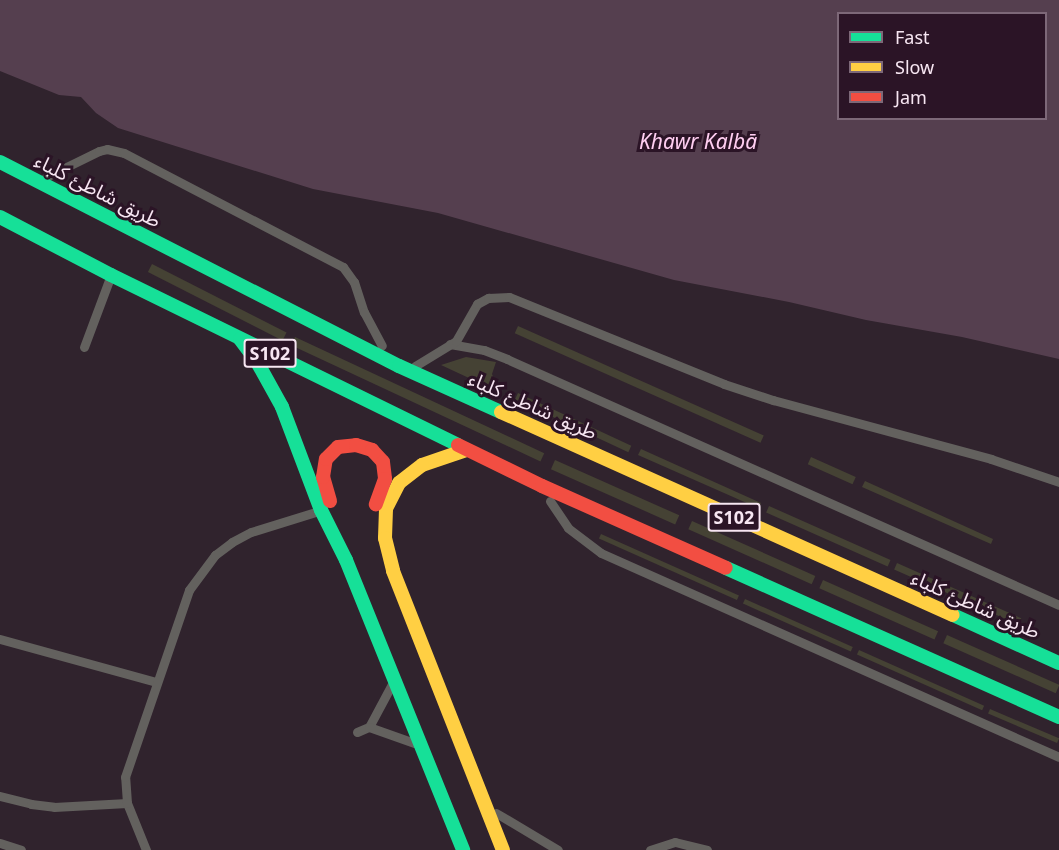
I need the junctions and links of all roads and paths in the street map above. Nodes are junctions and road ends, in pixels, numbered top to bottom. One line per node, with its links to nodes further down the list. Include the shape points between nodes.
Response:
1 (0, 162): 2 (main road, طريق شاطئ كلباء / S102)
2 (38, 181): 8 (main road, طريق شاطئ كلباء / S102); 8 (lane, via 99,151 116,150 282,234 334,261 349,274 373,332)
3 (0, 217): 4 (main road, S102)
4 (111, 275): 5 (main road, S102); 7 (lane)
5 (240, 339): 9 (main road, S102); 12 (main road, via 282,407)
6 (450, 344): 8 (lane); 10 (lane, via 461,334 477,304 488,298 509,297 724,384); 15 (lane, via 507,359)
7 (84, 347)
8 (404, 369): 17 (main road, طريق شاطئ كلباء / S102)
9 (466, 450): 11 (main road, S102); 14 (main road, via 422,465 409,473 391,495 384,523)
10 (1059, 482)
11 (542, 486): 20 (main road, S102); 24 (lane, via 568,528 601,553)
12 (321, 510): 13 (main road); 19 (lane, via 251,532 215,555 189,590)
13 (346, 560): 14 (main road, via 324,486 323,468 331,452 356,445 372,450 382,462 385,479 375,508 374,531 381,553); 18 (main road)
14 (393, 571): 27 (main road)
15 (1059, 605)
16 (0, 639): 19 (lane)
17 (1059, 663)
18 (394, 677): 21 (lane); 23 (main road)
19 (156, 682): 26 (lane, via 127,764)
20 (1059, 717)
21 (369, 727): 22 (lane); 23 (lane)
22 (357, 732)
23 (422, 748): 31 (main road)
24 (1059, 757)
25 (0, 795): 26 (lane, via 54,807)
26 (127, 803): 30 (lane)
27 (486, 805): 32 (main road); 33 (lane, via 513,826)
28 (0, 843): 29 (lane)
29 (21, 850)
30 (146, 850)
31 (463, 850)
32 (503, 850)
33 (558, 850)
34 (650, 850): 35 (lane, via 675,842)
35 (707, 850)

